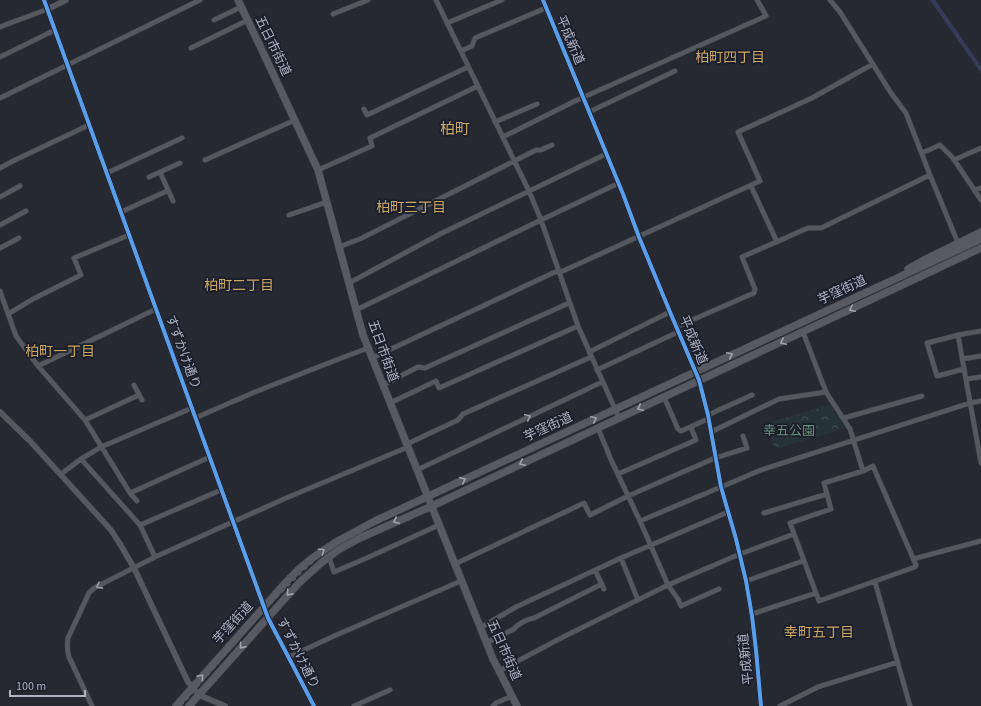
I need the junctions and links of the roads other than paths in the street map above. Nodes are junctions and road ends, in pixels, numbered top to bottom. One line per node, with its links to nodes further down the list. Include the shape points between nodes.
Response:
1 (44, 0): 13 (street, すずかけ通り)
2 (66, 0): 13 (street)
3 (200, 0): 24 (street)
4 (238, 0): 11 (main road, 五日市街道)
5 (368, 0): 14 (street)
6 (436, 0): 17 (street)
7 (502, 0): 17 (street)
8 (543, 0): 12 (street, 平成新道)
9 (757, 0): 28 (street, via 766,16)
10 (830, 0): 23 (street)
11 (241, 7): 15 (street); 16 (main road, 五日市街道)
12 (546, 8): 21 (street, via 475,38 472,46); 28 (street, 平成新道)
13 (48, 10): 18 (street); 19 (street, すずかけ通り)
14 (333, 14)
15 (214, 20)
16 (248, 20): 20 (street); 33 (main road, 五日市街道)
17 (447, 23): 21 (street)
18 (0, 27)
19 (56, 30): 22 (street); 24 (street, すずかけ通り)
20 (190, 48)
21 (461, 51): 25 (street)
22 (0, 57)
23 (873, 64): 40 (street, via 906,113); 54 (street, via 812,98 738,132 760,181)
24 (68, 65): 29 (street); 35 (street, すずかけ通り)
25 (468, 67): 27 (street); 31 (street, via 367,115)
26 (675, 71): 32 (street)
27 (478, 86): 34 (street); 47 (street, via 370,138 372,146)
28 (583, 97): 32 (street, 平成新道); 36 (street)
29 (0, 98)
30 (537, 104): 34 (street)
31 (364, 109)
32 (589, 112): 41 (street, 平成新道)
33 (295, 120): 42 (street); 47 (main road, 五日市街道)
34 (495, 122): 36 (street)
35 (89, 125): 46 (street); 49 (street, すずかけ通り)
36 (503, 137): 44 (street)
37 (182, 138): 49 (street)
38 (552, 144): 44 (street)
39 (981, 148): 43 (street)
40 (922, 153): 43 (street, via 940,145); 50 (street)
41 (606, 154): 52 (street, 平成新道); 58 (street)
42 (205, 160)
43 (954, 160): 56 (street)
44 (514, 161): 58 (street); 75 (street, via 362,238)
45 (180, 163): 48 (street)
46 (0, 168)
47 (318, 170): 62 (main road, 五日市街道)
48 (160, 172): 51 (street); 57 (street)
49 (107, 173): 64 (street, すずかけ通り)
50 (930, 175): 73 (street, via 821,228 808,228); 74 (street)
51 (149, 177)
52 (619, 183): 66 (street); 70 (street, 平成新道)
53 (20, 186): 59 (street)
54 (751, 186): 70 (street); 73 (street)
55 (981, 188): 56 (street)
56 (975, 190): 60 (street)
57 (167, 191): 61 (street); 64 (street)
58 (529, 191): 66 (street); 80 (street, via 442,233)
59 (0, 197)
60 (981, 200)
61 (172, 201)
62 (327, 202): 65 (street); 75 (main road, 五日市街道)
63 (26, 211): 67 (street)
64 (121, 212): 69 (street, すずかけ通り)
65 (289, 215)
66 (540, 220): 79 (street); 86 (street)
67 (0, 225)
68 (981, 232): 74 (main road)
69 (129, 235): 85 (street, すずかけ通り); 88 (street, via 74,258 81,276)
70 (639, 237): 79 (street); 87 (street, 平成新道)
71 (19, 238): 76 (street)
72 (981, 239): 81 (main road, 芋窪街道)
73 (777, 242): 90 (street, via 742,257 755,289 754,293)
74 (958, 243): 81 (main road, via 922,260)
75 (339, 247): 80 (main road, 五日市街道)
76 (0, 248)
77 (981, 248): 83 (main road, 芋窪街道)
78 (981, 253): 83 (main road, via 927,278)
79 (558, 272): 84 (street); 98 (street)
80 (349, 283): 86 (main road, 五日市街道)
81 (882, 285): 103 (main road, 芋窪街道, one-way to 81)
82 (0, 291): 88 (street)
83 (887, 292): 92 (main road, 芋窪街道, one-way to 92)
84 (569, 303): 89 (street); 109 (street, via 425,368 418,367)
85 (156, 309): 100 (street); 119 (street, すずかけ通り)
86 (356, 310): 94 (main road, 五日市街道)
87 (670, 312): 90 (street, 平成新道); 95 (street)
88 (8, 314): 100 (street, via 16,336)
89 (578, 326): 95 (street); 117 (street, via 439,388 436,381)
90 (677, 329): 102 (street); 103 (street, 平成新道)
91 (981, 331): 93 (street)
92 (803, 332): 106 (main road, 芋窪街道, one-way to 106); 110 (street)
93 (958, 335): 99 (street); 101 (street, via 927,343 937,376)
94 (368, 348): 98 (main road, 五日市街道); 123 (street)
95 (589, 352): 97 (street)
96 (981, 356): 99 (street)
97 (591, 357): 102 (street); 134 (street, via 463,414 458,420)
98 (372, 358): 109 (main road, 五日市街道)
99 (962, 359): 101 (street)
100 (38, 366): 126 (street)
101 (964, 369): 105 (street)
102 (597, 370): 107 (street)
103 (695, 371): 106 (street, 平成新道); 120 (main road, 芋窪街道)
104 (981, 377): 105 (street)
105 (966, 379): 118 (street)
106 (699, 380): 114 (main road, 芋窪街道); 122 (street, 平成新道)
107 (602, 382): 120 (street); 141 (street, one-way to 107)
108 (134, 385): 111 (street)
109 (383, 385): 117 (main road, 五日市街道)
110 (826, 392): 125 (street); 131 (street, via 779,399)
111 (139, 394): 115 (street); 126 (street)
112 (752, 395): 122 (street)
113 (922, 396): 125 (street)
114 (664, 397): 124 (main road, 芋窪街道, one-way to 124); 129 (street, via 678,429 681,431)
115 (142, 400)
116 (981, 402): 118 (street)
117 (390, 403): 134 (main road, 五日市街道)
118 (970, 403): 128 (street); 133 (street)
119 (192, 408): 123 (street, すずかけ通り); 135 (street)
120 (615, 409): 124 (street); 149 (main road, 芋窪街道, one-way to 120)
121 (0, 412): 143 (street)
122 (708, 417): 129 (street); 131 (street, 平成新道)
123 (195, 418): 137 (street, すずかけ通り)
124 (619, 418): 130 (main road, 芋窪街道)
125 (844, 418): 133 (street)
126 (85, 420): 135 (street)
127 (981, 425): 128 (street)
128 (975, 426): 136 (street)
129 (691, 427): 144 (street, via 696,440)
130 (598, 428): 144 (street); 152 (main road, 芋窪街道, one-way to 152)
131 (711, 432): 138 (street, 平成新道)
132 (743, 436): 138 (street, via 747,448)
133 (854, 441): 142 (street); 145 (street, via 761,470)
134 (407, 446): 141 (main road, 五日市街道); 155 (street)
135 (102, 447): 139 (street); 147 (street)
136 (980, 448): 140 (street)
137 (210, 457): 146 (street, すずかけ通り); 147 (street)
138 (715, 458): 145 (street, 平成新道); 150 (street)
139 (81, 459): 143 (street); 157 (street)
140 (981, 463)
141 (417, 470): 149 (main road, 五日市街道)
142 (862, 471): 148 (street, via 824,483); 166 (street, via 873,466)
143 (61, 474): 169 (street, via 111,530)
144 (618, 474): 150 (street)
145 (720, 487): 153 (street, 平成新道); 156 (street)
146 (222, 490): 155 (street, すずかけ通り); 157 (street)
147 (130, 493): 151 (street)
148 (827, 494): 154 (street); 159 (street, via 831,509 790,523)
149 (428, 496): 152 (main road, 五日市街道); 178 (main road, 芋窪街道, one-way to 149, via 287,580 325,549 369,524)
150 (628, 496): 156 (street); 168 (street, via 590,515 584,503)
151 (137, 501)
152 (432, 506): 158 (main road, 五日市街道); 164 (main road, 芋窪街道, one-way to 164, via 360,538)
153 (728, 512): 161 (street); 162 (street, 平成新道)
154 (764, 513)
155 (233, 522): 163 (street); 178 (street, すずかけ通り)
156 (640, 522): 161 (street)
157 (140, 525): 163 (street)
158 (439, 525): 164 (street, via 334,572); 168 (main road, 五日市街道)
159 (794, 534): 162 (street); 167 (street)
160 (981, 541): 166 (street)
161 (650, 545): 165 (street); 174 (street)
162 (740, 554): 172 (street, 平成新道); 174 (street)
163 (155, 557): 169 (street)
164 (329, 557): 180 (main road, 芋窪街道, one-way to 180, via 300,582)
165 (621, 558): 170 (street); 177 (street)
166 (913, 559): 173 (street, via 916,567)
167 (803, 561): 172 (street); 176 (street)
168 (455, 564): 171 (main road, 五日市街道)
169 (134, 568): 186 (street); 190 (street, one-way to 190, via 89,593 68,638 69,657)
170 (595, 570): 181 (street, via 516,607); 182 (street, via 603,587 530,619)
171 (461, 580): 181 (main road, 五日市街道); 183 (street)
172 (746, 581): 179 (street, 平成新道)
173 (875, 582): 176 (street, via 819,601); 184 (street)
174 (668, 585): 175 (street, via 681,606); 177 (street)
175 (719, 589)
176 (816, 592): 179 (street)
177 (638, 600): 185 (street)
178 (264, 607): 180 (street, すずかけ通り); 186 (main road, 芋窪街道, one-way to 178)
179 (752, 614): 198 (street, 平成新道)
180 (268, 618): 183 (street, すずかけ通り); 188 (main road, 芋窪街道, one-way to 188)
181 (480, 628): 182 (main road, 五日市街道)
182 (486, 643): 185 (main road, 五日市街道)
183 (289, 657): 194 (street, すずかけ通り)
184 (898, 662): 199 (street, via 818,687); 200 (street)
185 (499, 671): 189 (main road, 五日市街道)
186 (192, 688): 188 (street); 191 (main road, 芋窪街道)
187 (390, 690): 195 (street)
188 (199, 695): 192 (main road, 芋窪街道); 193 (street)
189 (512, 696): 196 (street); 197 (main road, 五日市街道)
190 (92, 706)
191 (176, 706)
192 (189, 706)
193 (225, 706)
194 (314, 706)
195 (354, 706)
196 (493, 706)
197 (518, 706)
198 (761, 706)
199 (780, 706)
200 (910, 706)

